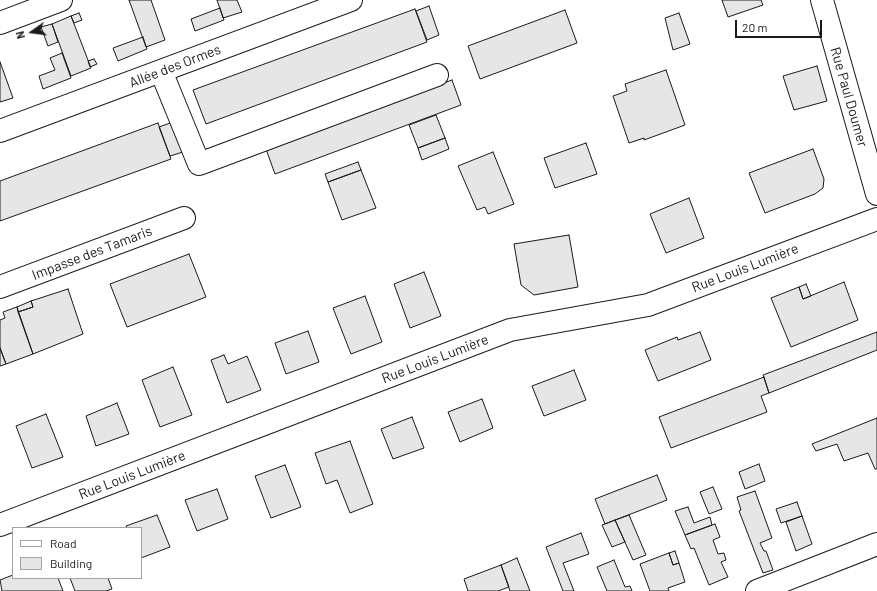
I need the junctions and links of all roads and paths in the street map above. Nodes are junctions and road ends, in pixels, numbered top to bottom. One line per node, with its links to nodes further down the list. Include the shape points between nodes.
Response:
1 (61, 0): 4 (street)
2 (351, 0): 5 (street, Allée des Ormes)
3 (822, 0): 8 (street, Rue Paul Doumer)
4 (0, 23)
5 (161, 71): 6 (street, via 200,164); 7 (street, Allée des Ormes)
6 (437, 75)
7 (0, 132)
8 (877, 194)
9 (184, 218): 11 (street, Impasse des Tamaris)
10 (877, 219): 12 (street, Rue Louis Lumière, via 648,305 510,330)
11 (0, 287)
12 (0, 525)
13 (877, 544): 14 (street)
14 (757, 591)

